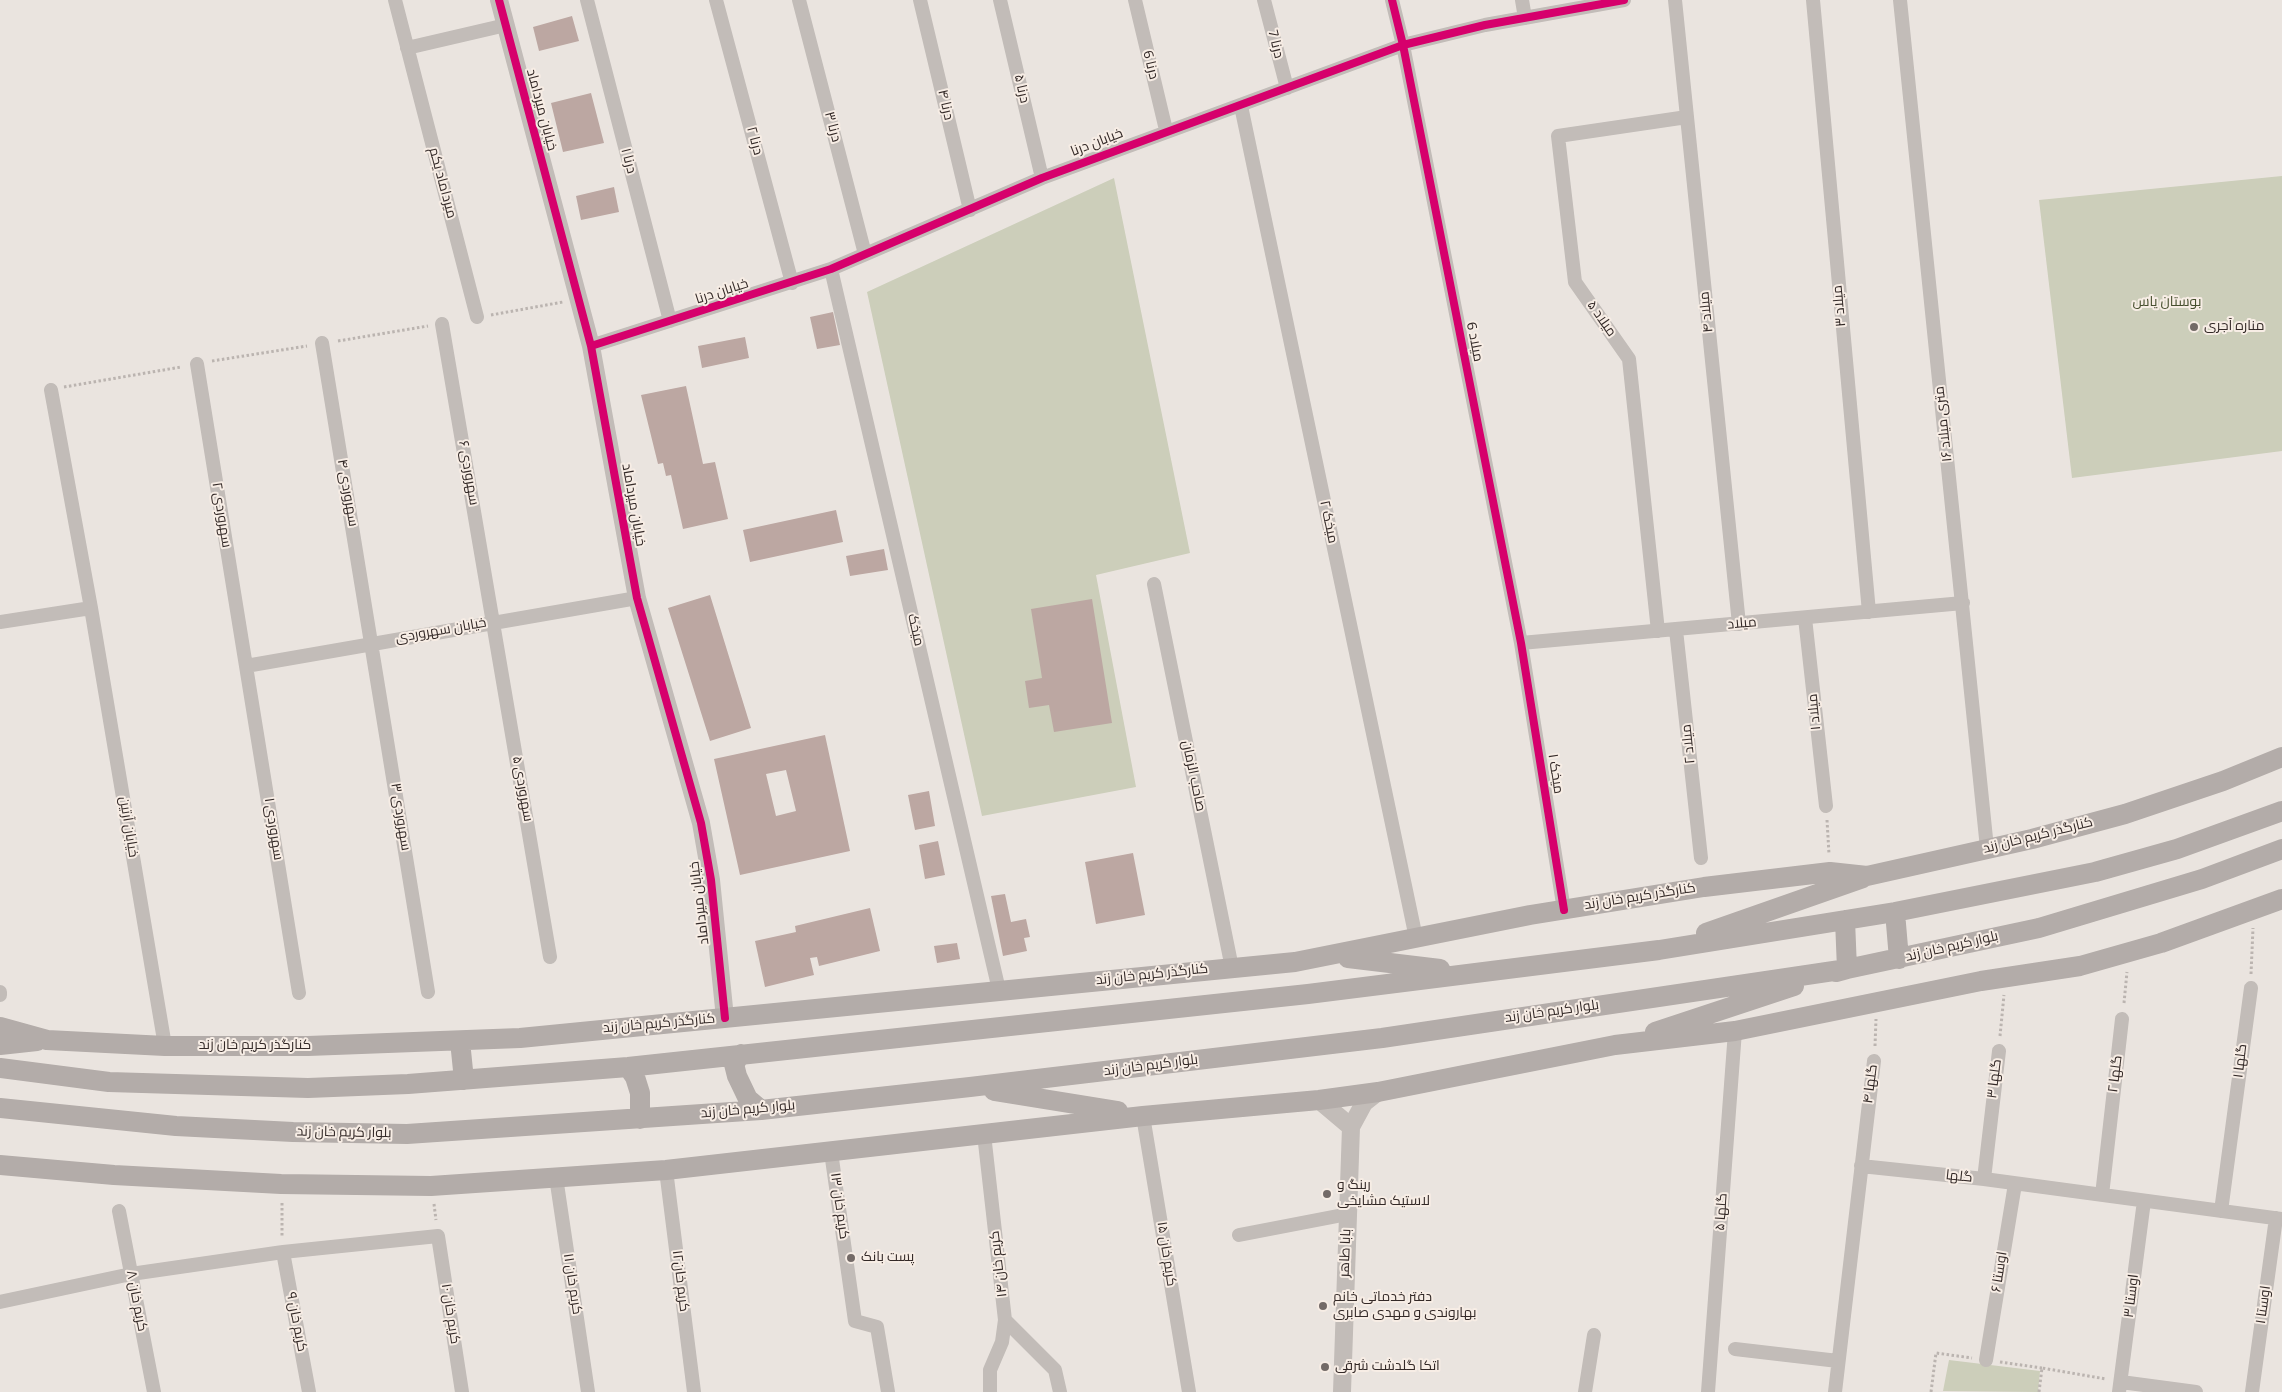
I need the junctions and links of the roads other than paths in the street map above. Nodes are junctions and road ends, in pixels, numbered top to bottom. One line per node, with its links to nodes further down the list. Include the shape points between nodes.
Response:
1 (395, 0): 19 (street, میرداماد یکم)
2 (499, 0): 17 (street, خیابان میرداماد)
3 (586, 0): 30 (street, درنا ۱)
4 (716, 0): 28 (street, درنا ۲)
5 (799, 0): 26 (street, درنا ۳)
6 (920, 0): 25 (street, درنا ۴)
7 (1000, 0): 24 (street, درنا ۵)
8 (1135, 0): 23 (street, درنا 6)
9 (1264, 0): 20 (street, درنا 7)
10 (1392, 0): 18 (street, میلاد 6)
11 (1522, 0): 16 (street)
12 (1624, 0): 16 (street, خیابان درنا)
13 (1675, 0): 22 (street, میلاد ۴)
14 (1813, 0): 40 (street, میلاد ۳)
15 (1900, 0): 38 (street, ۱۶ متری میلاد)
16 (1525, 18): 18 (street, خیابان درنا)
17 (506, 25): 19 (street); 33 (street, خیابان میرداماد)
18 (1403, 45): 20 (street, خیابان درنا); 48 (street, میلاد 6)
19 (407, 48): 29 (street, میرداماد یکم)
20 (1287, 88): 21 (street, خیابان درنا)
21 (1241, 106): 23 (street, خیابان درنا); 61 (street, میخک ۲)
22 (1687, 117): 44 (street, میلاد ۴); 46 (street, میلاد ۵, via 1558,136 1575,282 1629,359)
23 (1166, 130): 24 (street, خیابان درنا)
24 (1042, 178): 25 (street, خیابان درنا)
25 (970, 210): 26 (street, خیابان درنا)
26 (865, 254): 27 (street, خیابان درنا)
27 (831, 270): 28 (street, خیابان درنا); 70 (street, میخک)
28 (792, 283): 30 (street, خیابان درنا)
29 (477, 317)
30 (670, 321): 33 (street, خیابان درنا)
31 (442, 324): 43 (street, سهروردی ۶)
32 (322, 343): 47 (street, سهروردی ۴)
33 (591, 346): 37 (street, خیابان میرداماد)
34 (196, 364): 49 (street, سهروردی ۲)
35 (51, 390): 39 (street, خیابان آرتین)
36 (1154, 584): 66 (street, صاحب الزمان)
37 (637, 598): 43 (street, خیابان سهروردی); 73 (street, خیابان میرداماد, via 701,823 711,880)
38 (1963, 603): 40 (street, میلاد); 53 (street, ۱۶ متری میلاد)
39 (91, 608): 42 (street); 81 (street, خیابان آرتین)
40 (1869, 612): 41 (street, میلاد)
41 (1805, 618): 44 (street, میلاد); 51 (street, میلاد ۱)
42 (0, 622)
43 (493, 622): 47 (street, خیابان سهروردی); 64 (street, سهروردی ۵)
44 (1740, 624): 45 (street, میلاد)
45 (1676, 630): 46 (street, میلاد); 55 (street, میلاد ۲)
46 (1658, 631): 48 (street, میلاد)
47 (372, 643): 49 (street, خیابان سهروردی); 71 (street, سهروردی ۳)
48 (1521, 643): 58 (street, میخک ۱)
49 (246, 666): 72 (street, سهروردی ۱)
50 (2282, 757): 53 (main road, کنارگذر کریم خان زند, via 2126,814)
51 (1826, 806)
52 (2282, 811): 59 (main road, via 2177,849 2095,872)
53 (1987, 848): 56 (main road, کنارگذر کریم خان زند)
54 (2282, 849): 65 (main road, بلوار کریم خان زند, via 2202,879 2039,928)
55 (1701, 858)
56 (1867, 876): 58 (main road, کنارگذر کریم خان زند, via 1830,872 1704,887); 62 (main road)
57 (2282, 899): 76 (main road, via 2161,943 2080,966 2006,977)
58 (1564, 910): 61 (main road, کنارگذر کریم خان زند)
59 (1895, 912): 60 (main road); 65 (main road)
60 (1845, 920): 62 (main road); 67 (main road)
61 (1416, 938): 63 (main road, کنارگذر کریم خان زند)
62 (1659, 950): 68 (main road)
63 (1328, 955): 66 (main road, کنارگذر کریم خان زند, via 1295,962); 68 (main road)
64 (550, 957)
65 (1899, 959): 67 (main road, بلوار کریم خان زند)
66 (1232, 968): 70 (main road, کنارگذر کریم خان زند)
67 (1847, 969): 80 (main road); 88 (main road, بلوار کریم خان زند, via 1382,1038)
68 (1470, 972): 83 (main road, via 1289,996)
69 (2250, 988): 107 (street, گلها ۱)
70 (999, 990): 73 (main road, کنارگذر کریم خان زند)
71 (428, 992)
72 (299, 993)
73 (725, 1018): 78 (main road, کنارگذر کریم خان زند)
74 (2122, 1019): 104 (street, گلها ۲)
75 (0, 1027): 77 (main road, کنارگذر کریم خان زند)
76 (1735, 1031): 80 (main road); 131 (street, گلها ۵)
77 (47, 1040): 79 (main road); 81 (main road, کنارگذر کریم خان زند)
78 (460, 1041): 81 (main road, کنارگذر کریم خان زند, via 317,1046); 87 (main road)
79 (0, 1045)
80 (1615, 1045): 89 (main road)
81 (164, 1046)
82 (1999, 1051): 102 (street, گلها ۳)
83 (741, 1054): 85 (main road); 92 (main road, via 734,1064 737,1076 748,1099)
84 (1874, 1061): 99 (street, گلها ۴)
85 (628, 1067): 87 (main road); 94 (main road, via 640,1093)
86 (0, 1068): 87 (main road, via 109,1082 215,1086 308,1088)
87 (464, 1080)
88 (970, 1087): 92 (main road, بلوار کریم خان زند); 93 (main road)
89 (1378, 1092): 90 (main road); 95 (street, via 1364,1103)
90 (1319, 1100): 93 (main road); 95 (street)
91 (0, 1108): 94 (main road, بلوار کریم خان زند, via 176,1126 407,1134)
92 (761, 1110): 94 (main road, بلوار کریم خان زند)
93 (1143, 1116): 96 (main road); 128 (street, کریم خان ۱۵)
94 (640, 1119)
95 (1351, 1127): 108 (street, بابا طاهر)
96 (984, 1134): 97 (main road); 114 (street, کریم خان ۱۴)
97 (831, 1152): 100 (main road); 125 (street, کریم خان ۱۳, via 855,1321 877,1327)
98 (0, 1165): 101 (main road, via 282,1184 431,1186)
99 (1861, 1166): 102 (street, گلها); 118 (street)
100 (666, 1170): 101 (main road); 124 (street, کریم خان۱۲)
101 (556, 1177): 123 (street, کریم خان ۱۱)
102 (1984, 1180): 103 (street, گلها)
103 (2015, 1184): 104 (street, گلها); 117 (street, اوستا ۶)
104 (2102, 1195): 105 (street, گلها)
105 (2144, 1201): 107 (street, گلها); 119 (street, اوستا ۳)
106 (120, 1211): 112 (street, کریم خان ۸)
107 (2221, 1211): 109 (street, گلها)
108 (1348, 1214): 110 (street); 129 (street, بابا طاهر)
109 (2279, 1219): 134 (street, اوستا ۱)
110 (1239, 1235)
111 (283, 1252): 112 (street); 121 (street, کریم خان ۹); 122 (street, کریم خان ۱۰, via 438,1236)
112 (131, 1274): 113 (street); 120 (street, کریم خان ۸)
113 (0, 1302)
114 (1005, 1320): 126 (street, کریم خان ۱۴, via 1002,1342 990,1370); 127 (street, via 1055,1370)
115 (1594, 1335): 130 (street)
116 (1735, 1349): 118 (street)
117 (1986, 1360)
118 (1838, 1361): 132 (street)
119 (2120, 1387): 133 (street)
120 (154, 1392)
121 (309, 1392)
122 (462, 1392)
123 (588, 1392)
124 (694, 1392)
125 (888, 1392)
126 (990, 1392)
127 (1060, 1392)
128 (1189, 1392)
129 (1342, 1392)
130 (1585, 1392)
131 (1708, 1392)
132 (1835, 1392)
133 (2196, 1392)
134 (2252, 1392)

